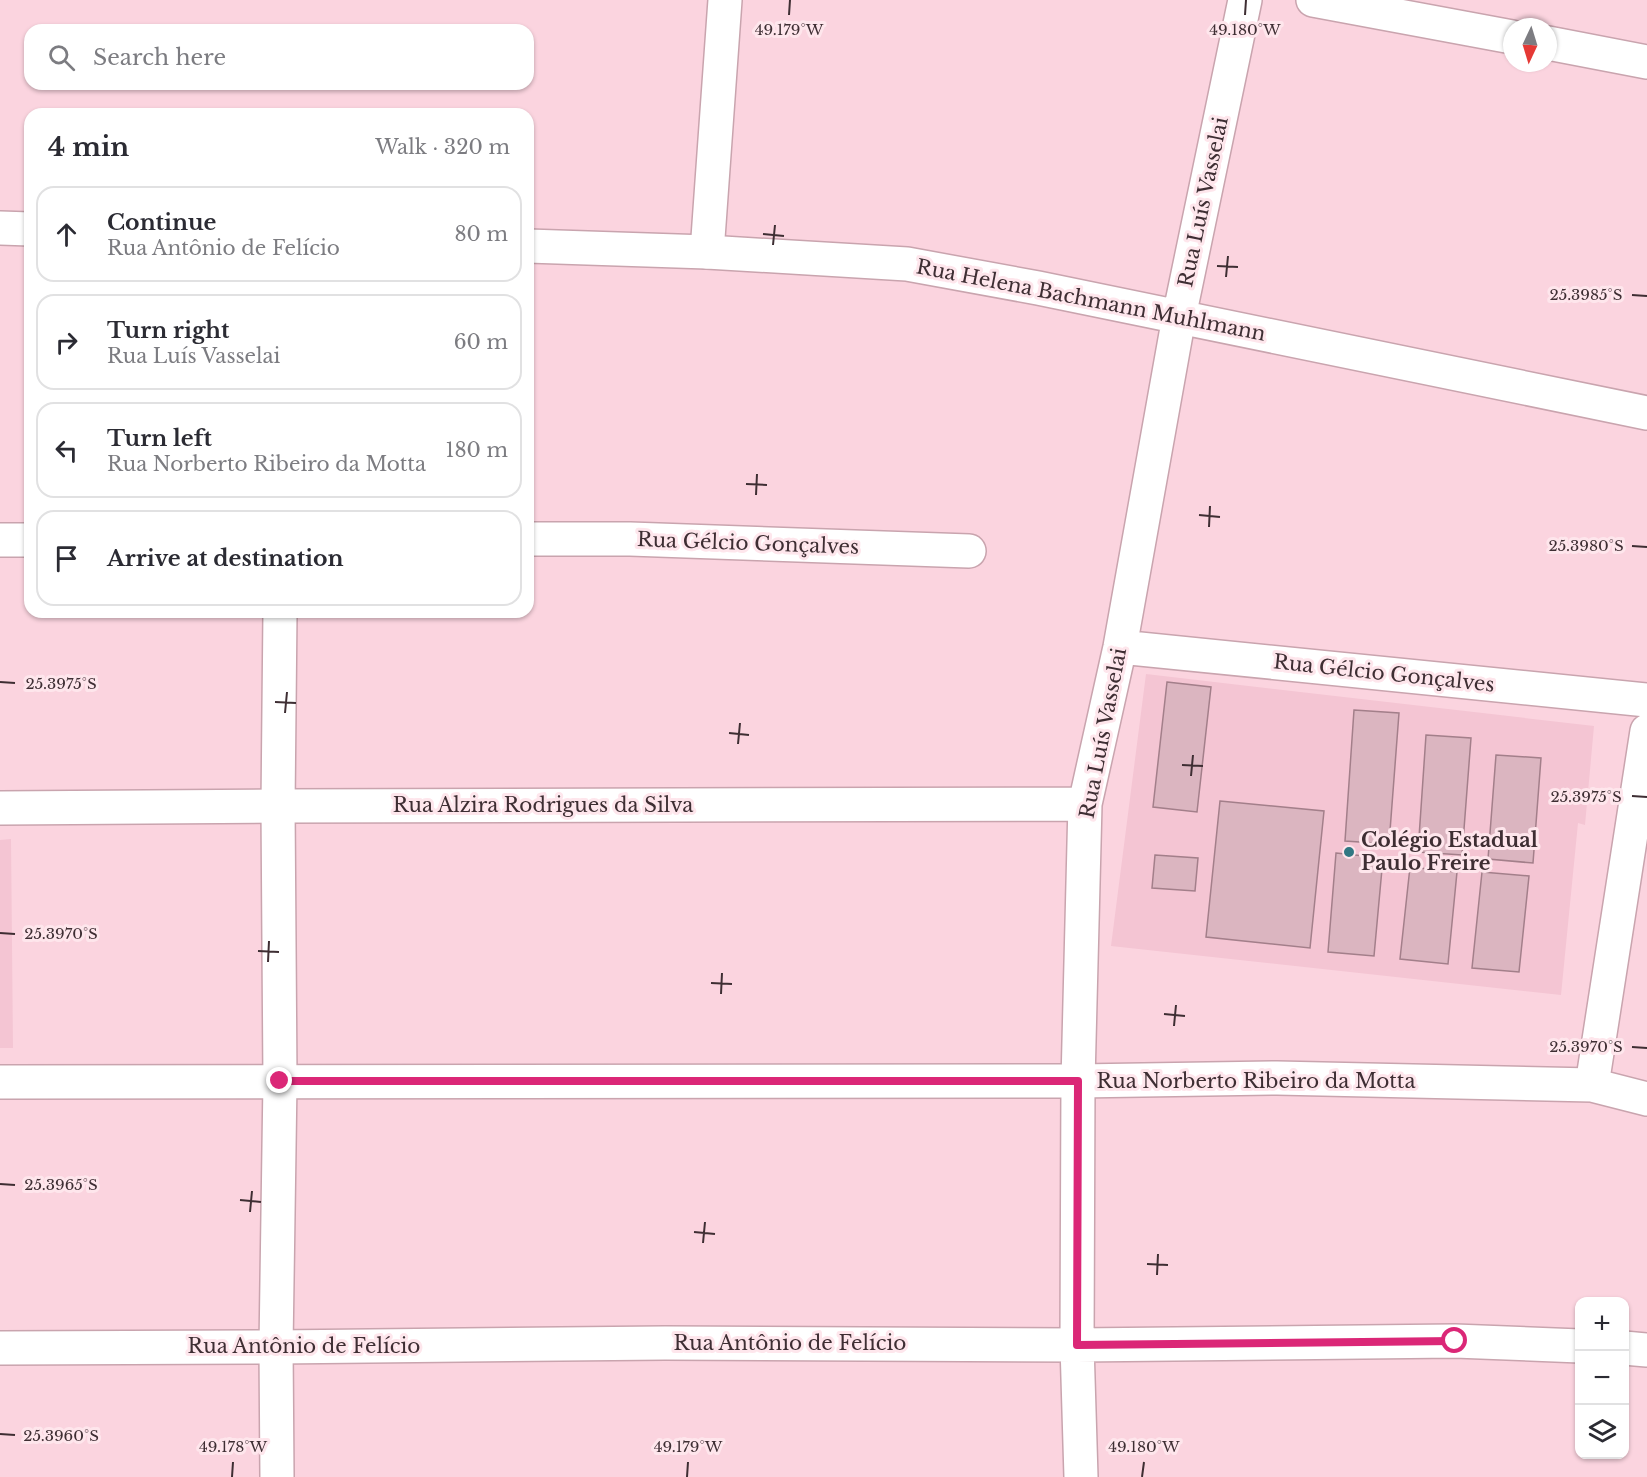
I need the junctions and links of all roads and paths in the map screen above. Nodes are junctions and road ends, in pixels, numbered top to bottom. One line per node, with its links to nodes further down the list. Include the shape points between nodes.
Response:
1 (725, 0): 10 (street)
2 (1245, 0): 11 (street, Rua Luís Vasselai)
3 (1313, 0): 4 (street)
4 (1503, 35)
5 (1557, 45): 6 (street)
6 (1647, 62)
7 (0, 228): 8 (street)
8 (24, 229)
9 (534, 246): 10 (street, Rua Helena Bachmann Muhlmann)
10 (707, 252): 11 (street, Rua Helena Bachmann Muhlmann, via 907,264)
11 (1179, 318): 12 (street, Rua Helena Bachmann Muhlmann); 18 (street, Rua Luís Vasselai)
12 (1647, 413)
13 (534, 539): 16 (street, Rua Gélcio Gonçalves)
14 (0, 540): 15 (street)
15 (24, 540)
16 (969, 551)
17 (280, 618): 22 (street)
18 (1120, 647): 19 (street, Rua Gélcio Gonçalves); 21 (street, Rua Luís Vasselai)
19 (1647, 700)
20 (1647, 731): 27 (street)
21 (1085, 804): 22 (street, Rua Alzira Rodrigues da Silva); 25 (street, Rua Luís Vasselai)
22 (278, 806): 23 (street, Rua Alzira Rodrigues da Silva); 24 (street)
23 (0, 808)
24 (280, 1081): 25 (street, Rua Norberto Ribeiro da Motta); 26 (street, Rua Norberto Ribeiro da Motta); 32 (street)
25 (1078, 1081): 27 (street, Rua Norberto Ribeiro da Motta, via 1277,1078); 29 (street, Rua Luís Vasselai)
26 (0, 1082)
27 (1592, 1085): 28 (street, Rua Norberto Ribeiro da Motta)
28 (1647, 1099)
29 (1077, 1345): 30 (street, Rua Antônio de Felício, via 1455,1341); 32 (street, Rua Antônio de Felício, via 664,1343); 36 (street, Rua Luís Vasselai)
30 (1575, 1346)
31 (0, 1347): 32 (street, Rua Antônio de Felício)
32 (276, 1347): 35 (street)
33 (1629, 1348): 34 (street)
34 (1647, 1350)
35 (277, 1477)
36 (1081, 1477)

